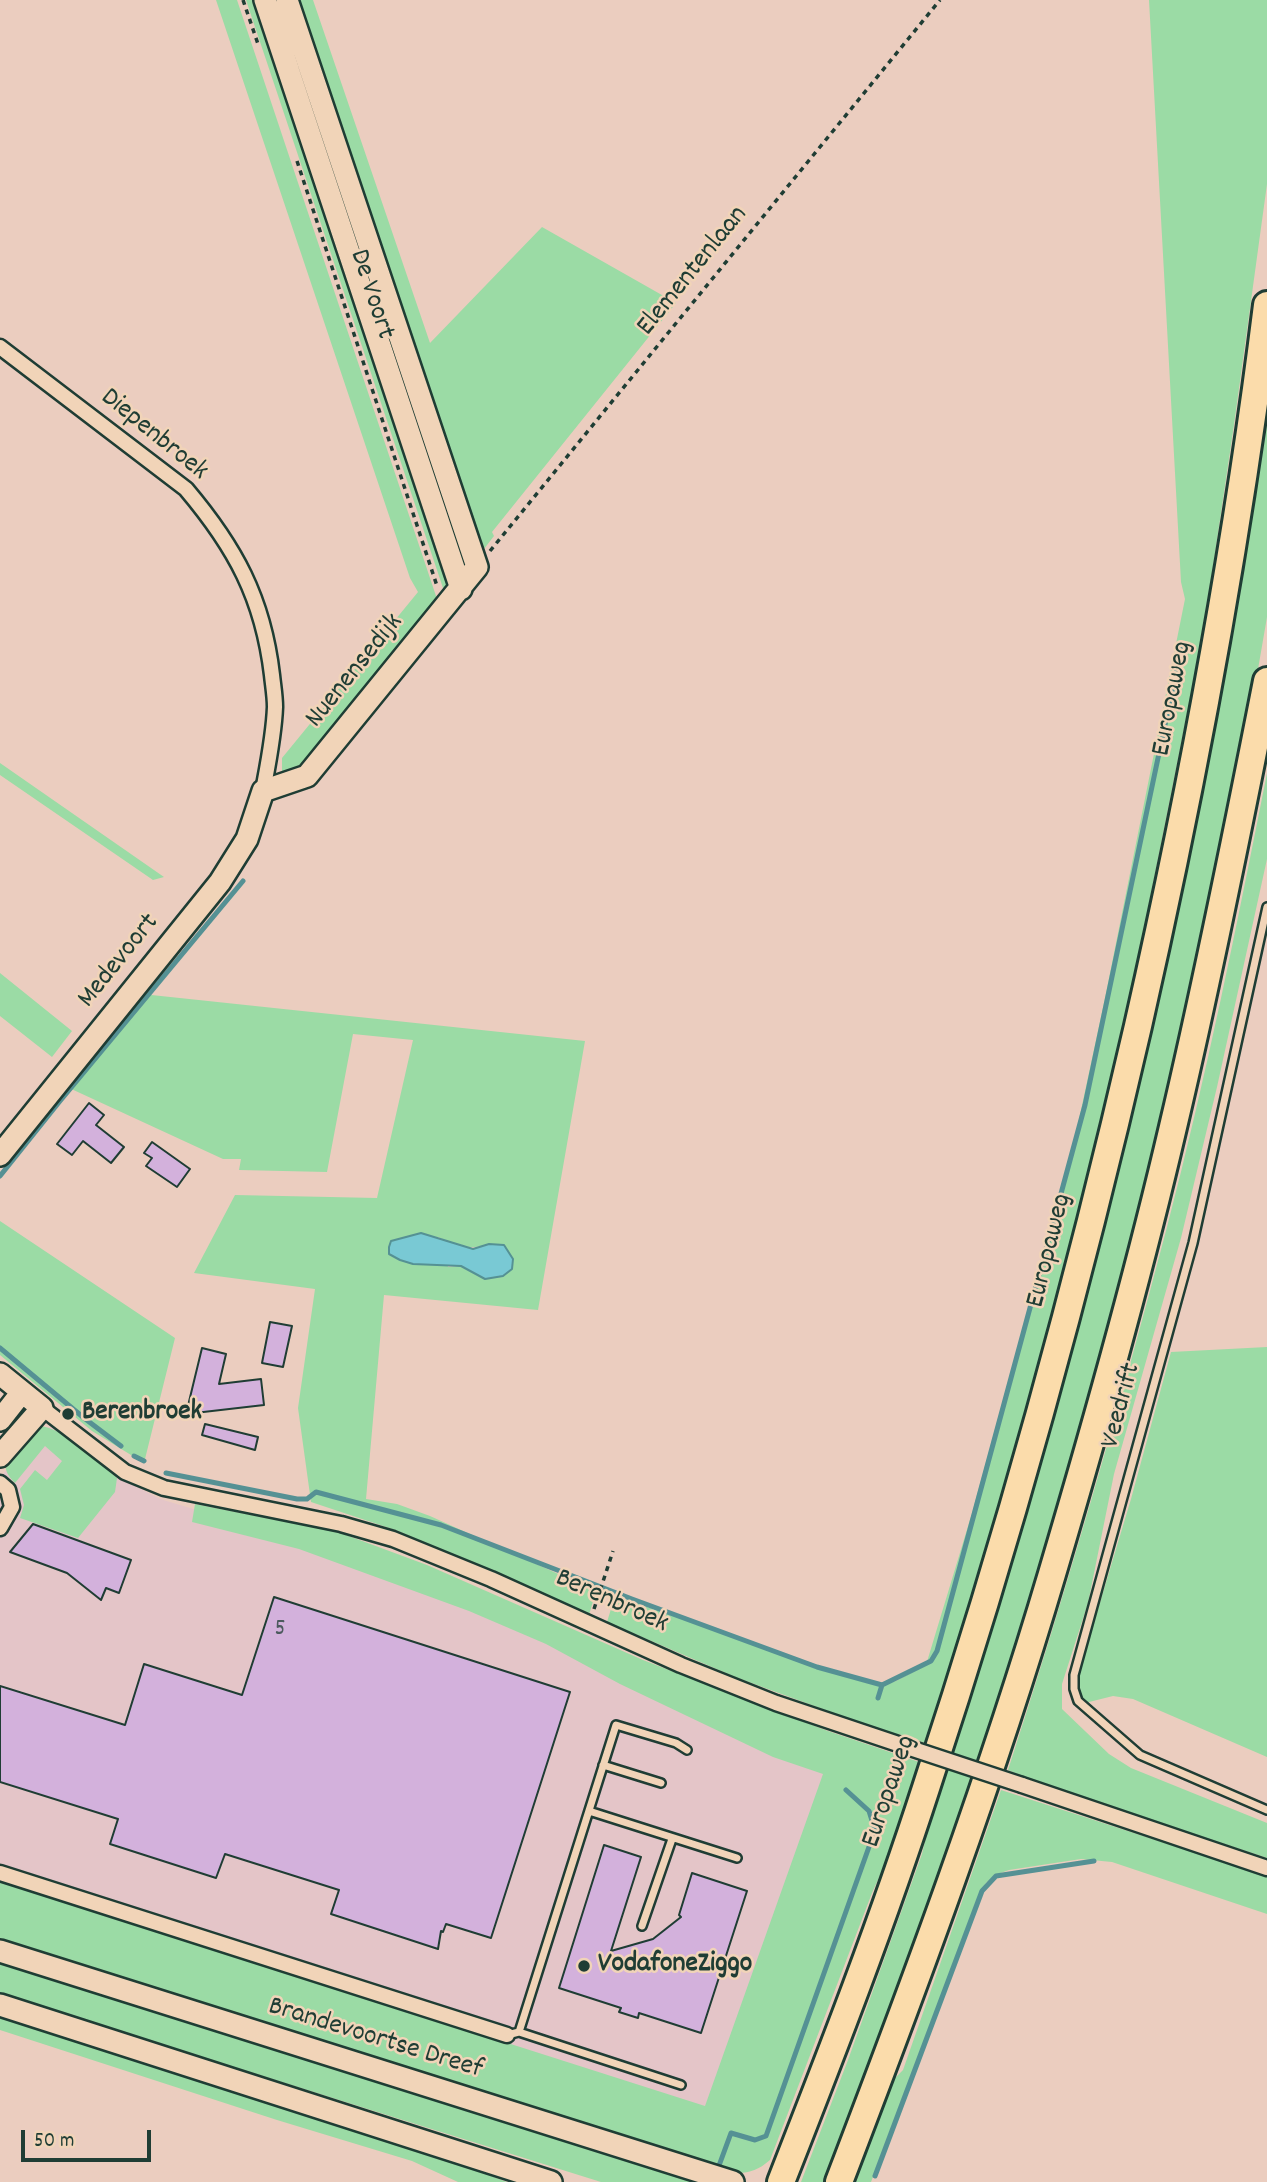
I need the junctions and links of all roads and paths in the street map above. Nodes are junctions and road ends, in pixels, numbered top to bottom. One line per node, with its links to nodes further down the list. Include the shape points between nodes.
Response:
1 (243, 0): 5 (path)
2 (265, 0): 10 (street, De Voort)
3 (287, 0): 9 (street, De Voort)
4 (940, 0): 9 (path, Elementenlaan)
5 (259, 49)
6 (293, 151): 11 (path, De Voort)
7 (1267, 305): 41 (highway, Europaweg, via 1214,655 1185,809 1117,1118 1063,1331 995,1573 927,1787)
8 (0, 348): 13 (street, Diepenbroek, via 186,489 230,548 265,624 270,659 275,705)
9 (477, 567): 10 (street, Nuenensedijk)
10 (461, 589): 11 (street, Nuenensedijk)
11 (444, 608): 13 (street, Nuenensedijk, via 307,776)
12 (1267, 681): 42 (highway, via 1173,1126 1052,1576 948,1894)
13 (263, 791): 15 (street, Medevoort, via 247,839 220,882)
14 (1267, 907): 28 (lane, Veedrift, via 1193,1243 1074,1675 1078,1701 1140,1755)
15 (0, 1154)
16 (0, 1374): 17 (street, Berenbroek)
17 (22, 1392): 18 (street, Berenbroek); 19 (street)
18 (42, 1408): 20 (street); 24 (street, Berenbroek, via 125,1472 164,1488 393,1539)
19 (0, 1420)
20 (0, 1456)
21 (0, 1483): 22 (street, via 8,1490 12,1507)
22 (0, 1528)
23 (613, 1551): 24 (path)
24 (589, 1625): 32 (street, Berenbroek, bridge, via 764,1698)
25 (687, 1750): 26 (lane, via 616,1725)
26 (603, 1765): 27 (lane); 29 (lane)
27 (661, 1783)
28 (1267, 1810)
29 (589, 1811): 30 (lane); 37 (lane)
30 (672, 1839): 31 (lane); 34 (lane)
31 (737, 1857)
32 (1267, 1868)
33 (0, 1873): 37 (street, Brandevoortse Dreef)
34 (642, 1926)
35 (0, 1951): 40 (street, Brandevoortse Dreef)
36 (0, 2005): 39 (street)
37 (513, 2033): 38 (lane)
38 (681, 2085)
39 (551, 2182)
40 (733, 2182)
41 (781, 2182)
42 (839, 2182)

